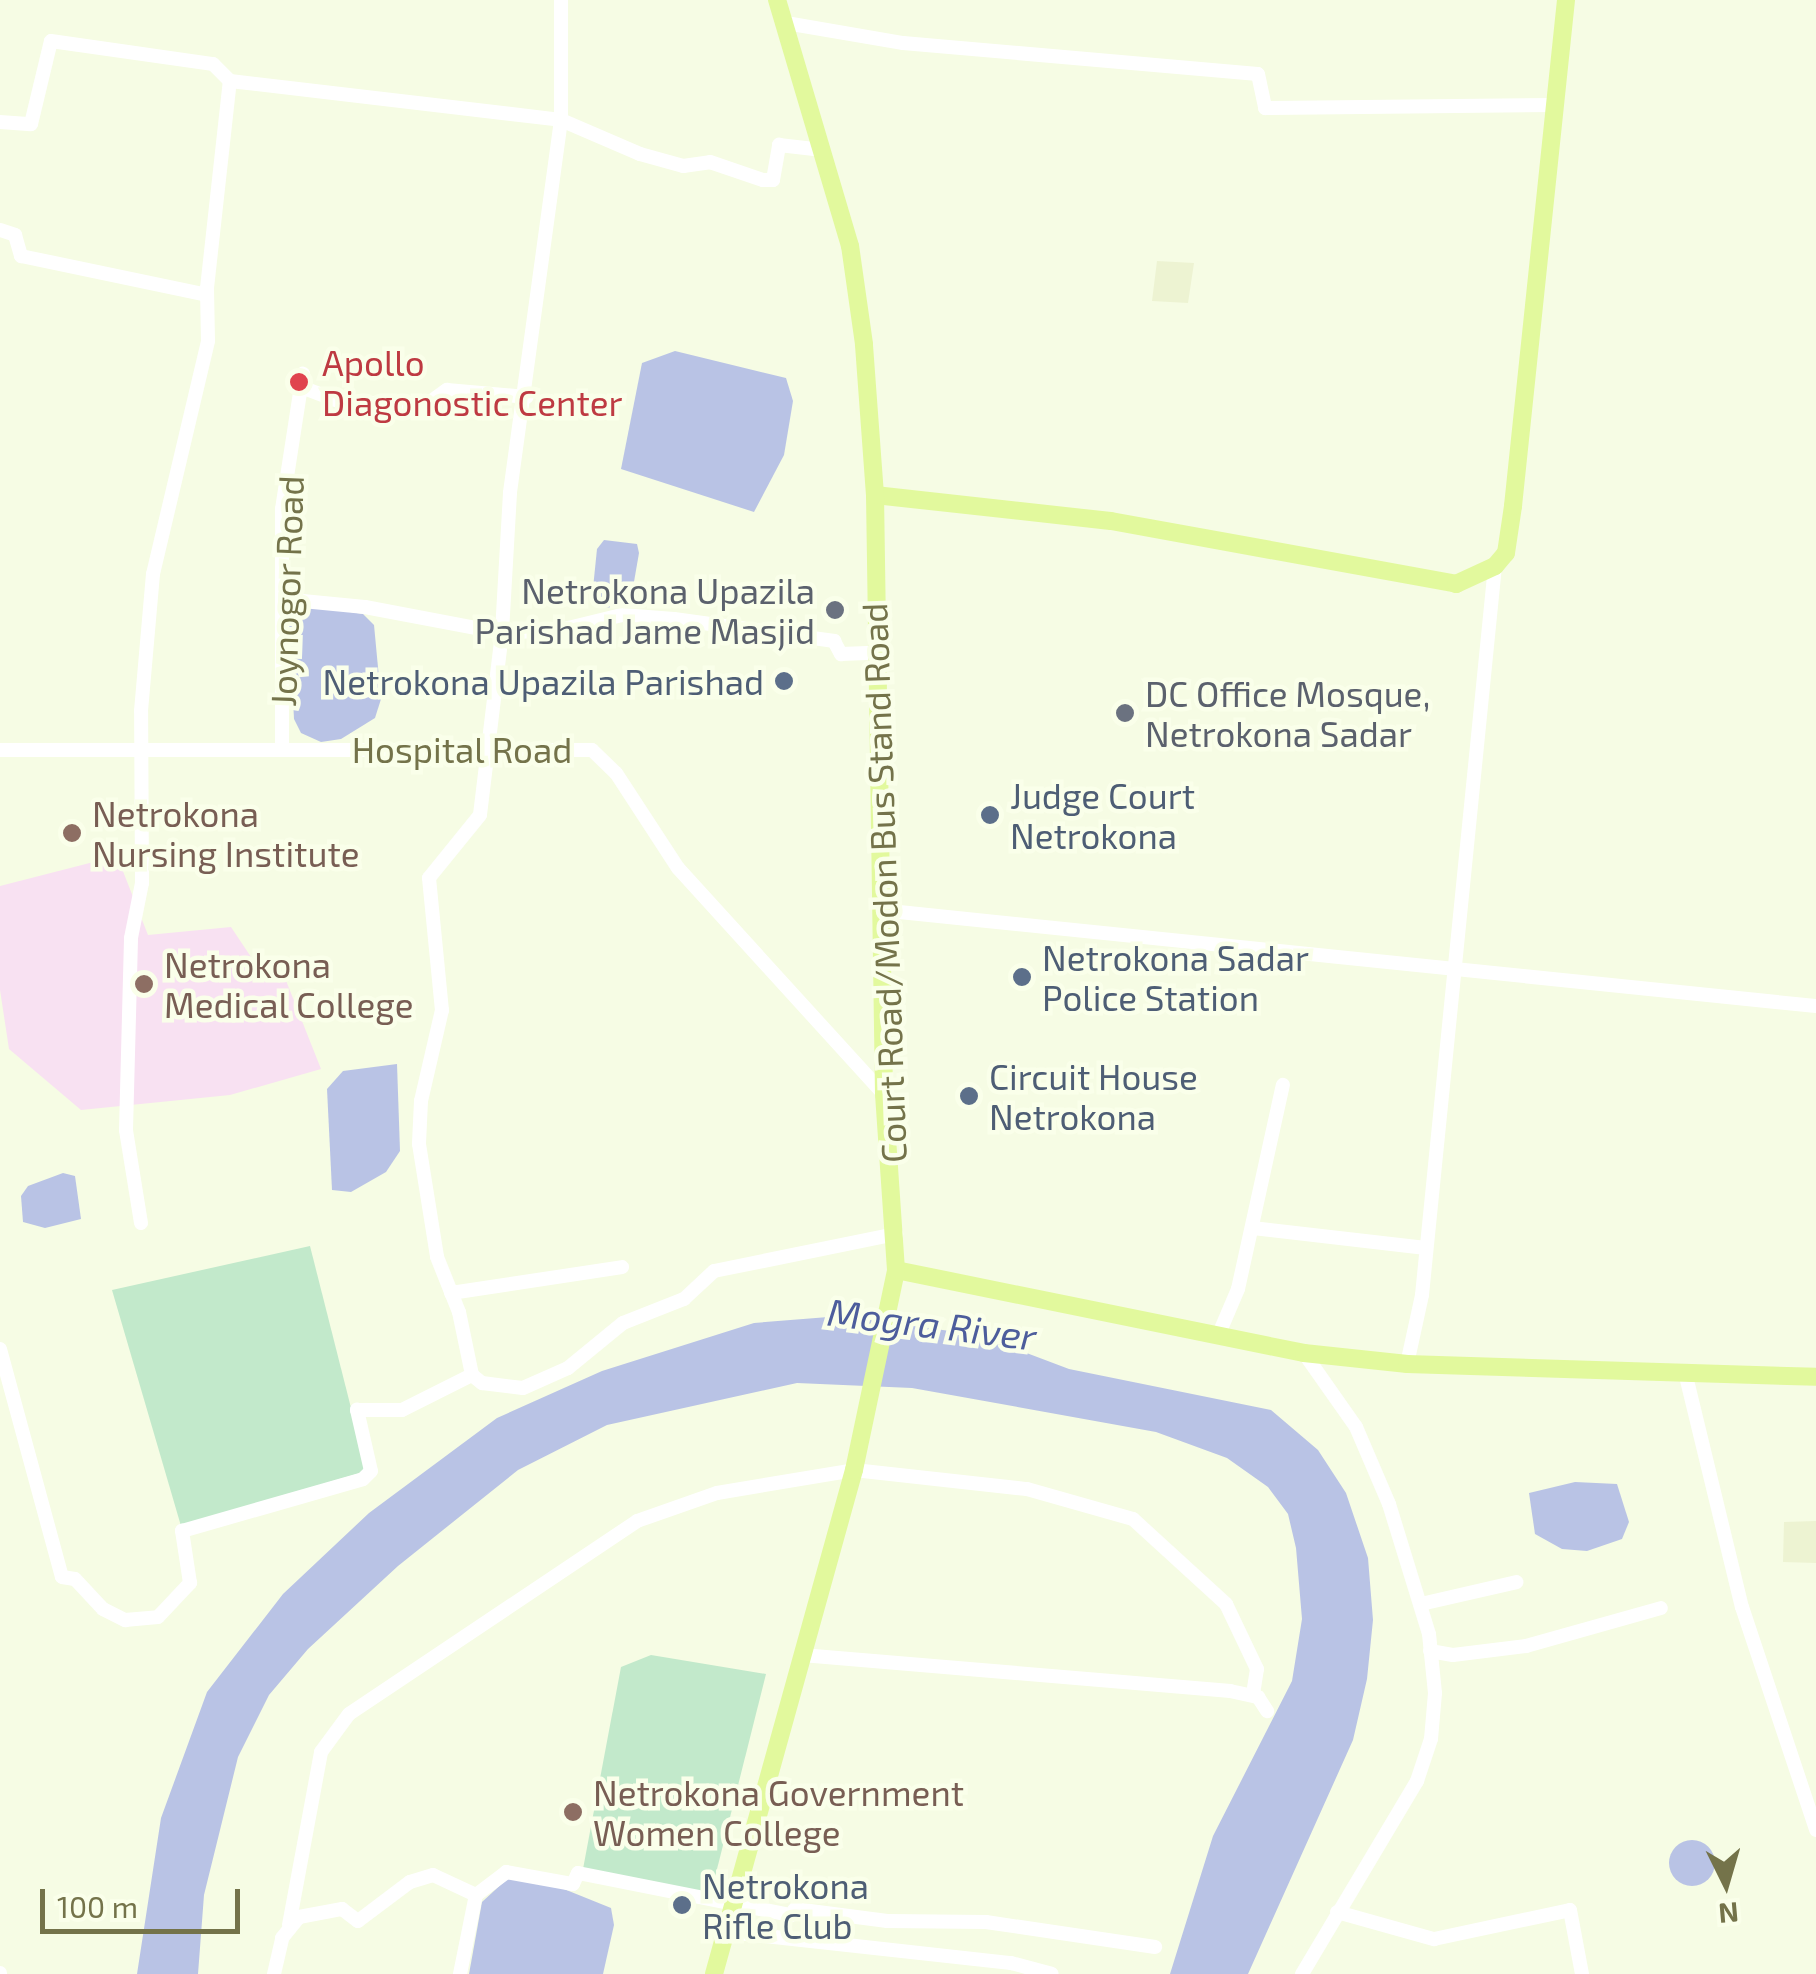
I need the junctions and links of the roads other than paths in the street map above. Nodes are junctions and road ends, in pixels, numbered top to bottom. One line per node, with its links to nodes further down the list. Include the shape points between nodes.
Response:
1 (561, 0): 7 (street)
2 (778, 0): 4 (main road, Court Road/Modon Bus Stand Road)
3 (1566, 0): 6 (main road)
4 (786, 22): 6 (street, via 903,43 1258,74 1264,108); 9 (main road, Court Road/Modon Bus Stand Road)
5 (230, 81): 7 (street); 8 (street, via 212,64 51,40 31,124); 11 (street)
6 (1556, 105): 14 (main road, via 1513,506 1506,553)
7 (561, 120): 9 (street, via 640,154 683,166 710,162 763,180 773,180 779,145); 12 (street)
8 (0, 122)
9 (823, 150): 13 (main road, Court Road/Modon Bus Stand Road, via 850,246)
10 (0, 230): 11 (street, via 16,235 21,256)
11 (207, 295): 21 (street, via 208,341 153,574 141,711)
12 (527, 397): 15 (street, Joynogor Road, via 447,390 426,406 341,402 302,381 282,509); 16 (street, via 510,493)
13 (875, 495): 14 (main road, via 1111,522 1456,584); 17 (main road, Court Road/Modon Bus Stand Road)
14 (1494, 566): 23 (street)
15 (282, 599): 16 (street); 19 (street, Joynogor Road)
16 (502, 633): 17 (street, via 564,629 622,615 767,629 834,641 841,654); 18 (street)
17 (874, 653): 22 (main road, Court Road/Modon Bus Stand Road)
18 (486, 746): 19 (street, Hospital Road); 26 (street, Hospital Road, via 581,746 602,758 678,868); 33 (street, via 480,815 429,878 442,1010 421,1101 419,1144 424,1206)
19 (282, 748): 21 (street, Hospital Road)
20 (0, 750): 21 (street, Hospital Road)
21 (144, 753): 27 (street, via 126,1130)
22 (880, 910): 23 (street); 26 (main road, Court Road/Modon Bus Stand Road)
23 (1453, 968): 24 (street); 30 (street)
24 (1816, 1006)
25 (1284, 1085): 28 (street)
26 (884, 1094): 29 (main road, Court Road/Modon Bus Stand Road)
27 (141, 1224)
28 (1253, 1228): 30 (street); 34 (street)
29 (896, 1234): 32 (main road, Court Road/Modon Bus Stand Road); 39 (street, via 714,1271 684,1299 622,1323 540,1385 496,1385)
30 (1426, 1248): 37 (street)
31 (622, 1267): 33 (street)
32 (896, 1270): 34 (main road); 41 (main road, Court Road/Modon Bus Stand Road)
33 (451, 1293): 39 (street)
34 (1218, 1336): 36 (main road)
35 (0, 1349): 39 (street, via 62,1577 75,1578 102,1609 125,1620 158,1617 190,1583 182,1532 363,1479 371,1471 358,1410 402,1410)
36 (1304, 1353): 37 (main road); 43 (street, via 1356,1426)
37 (1408, 1364): 38 (main road)
38 (1684, 1372): 40 (main road); 49 (street, via 1742,1607)
39 (472, 1375)
40 (1816, 1377)
41 (856, 1462): 46 (main road, Court Road/Modon Bus Stand Road); 47 (street, via 1027,1490 1133,1519 1226,1604 1257,1669); 53 (street, via 717,1493 636,1521 349,1714 321,1752)
42 (1516, 1582): 43 (street)
43 (1420, 1604): 45 (street)
44 (1661, 1608): 45 (street, via 1526,1646 1453,1656)
45 (1430, 1651): 52 (street, via 1432,1738 1417,1781)
46 (802, 1655): 47 (street); 51 (main road, Court Road/Modon Bus Stand Road)
47 (1252, 1695): 48 (street)
48 (1267, 1710)
49 (1816, 1830)
50 (476, 1895): 51 (street, via 506,1872 573,1884 578,1873); 53 (street, via 433,1875 410,1882 358,1921 342,1909); 58 (street)
51 (735, 1904): 54 (main road, Court Road/Modon Bus Stand Road); 55 (street, via 791,1915 796,1910 887,1921 986,1922)
52 (1337, 1912): 61 (street); 62 (street, via 1434,1939 1570,1910)
53 (289, 1926): 57 (street)
54 (729, 1932): 56 (street); 59 (main road, Court Road/Modon Bus Stand Road)
55 (1155, 1948)
56 (1002, 1968): 60 (street)
57 (274, 1971)
58 (460, 1974)
59 (714, 1974)
60 (1052, 1974)
61 (1302, 1974)
62 (1582, 1974)

